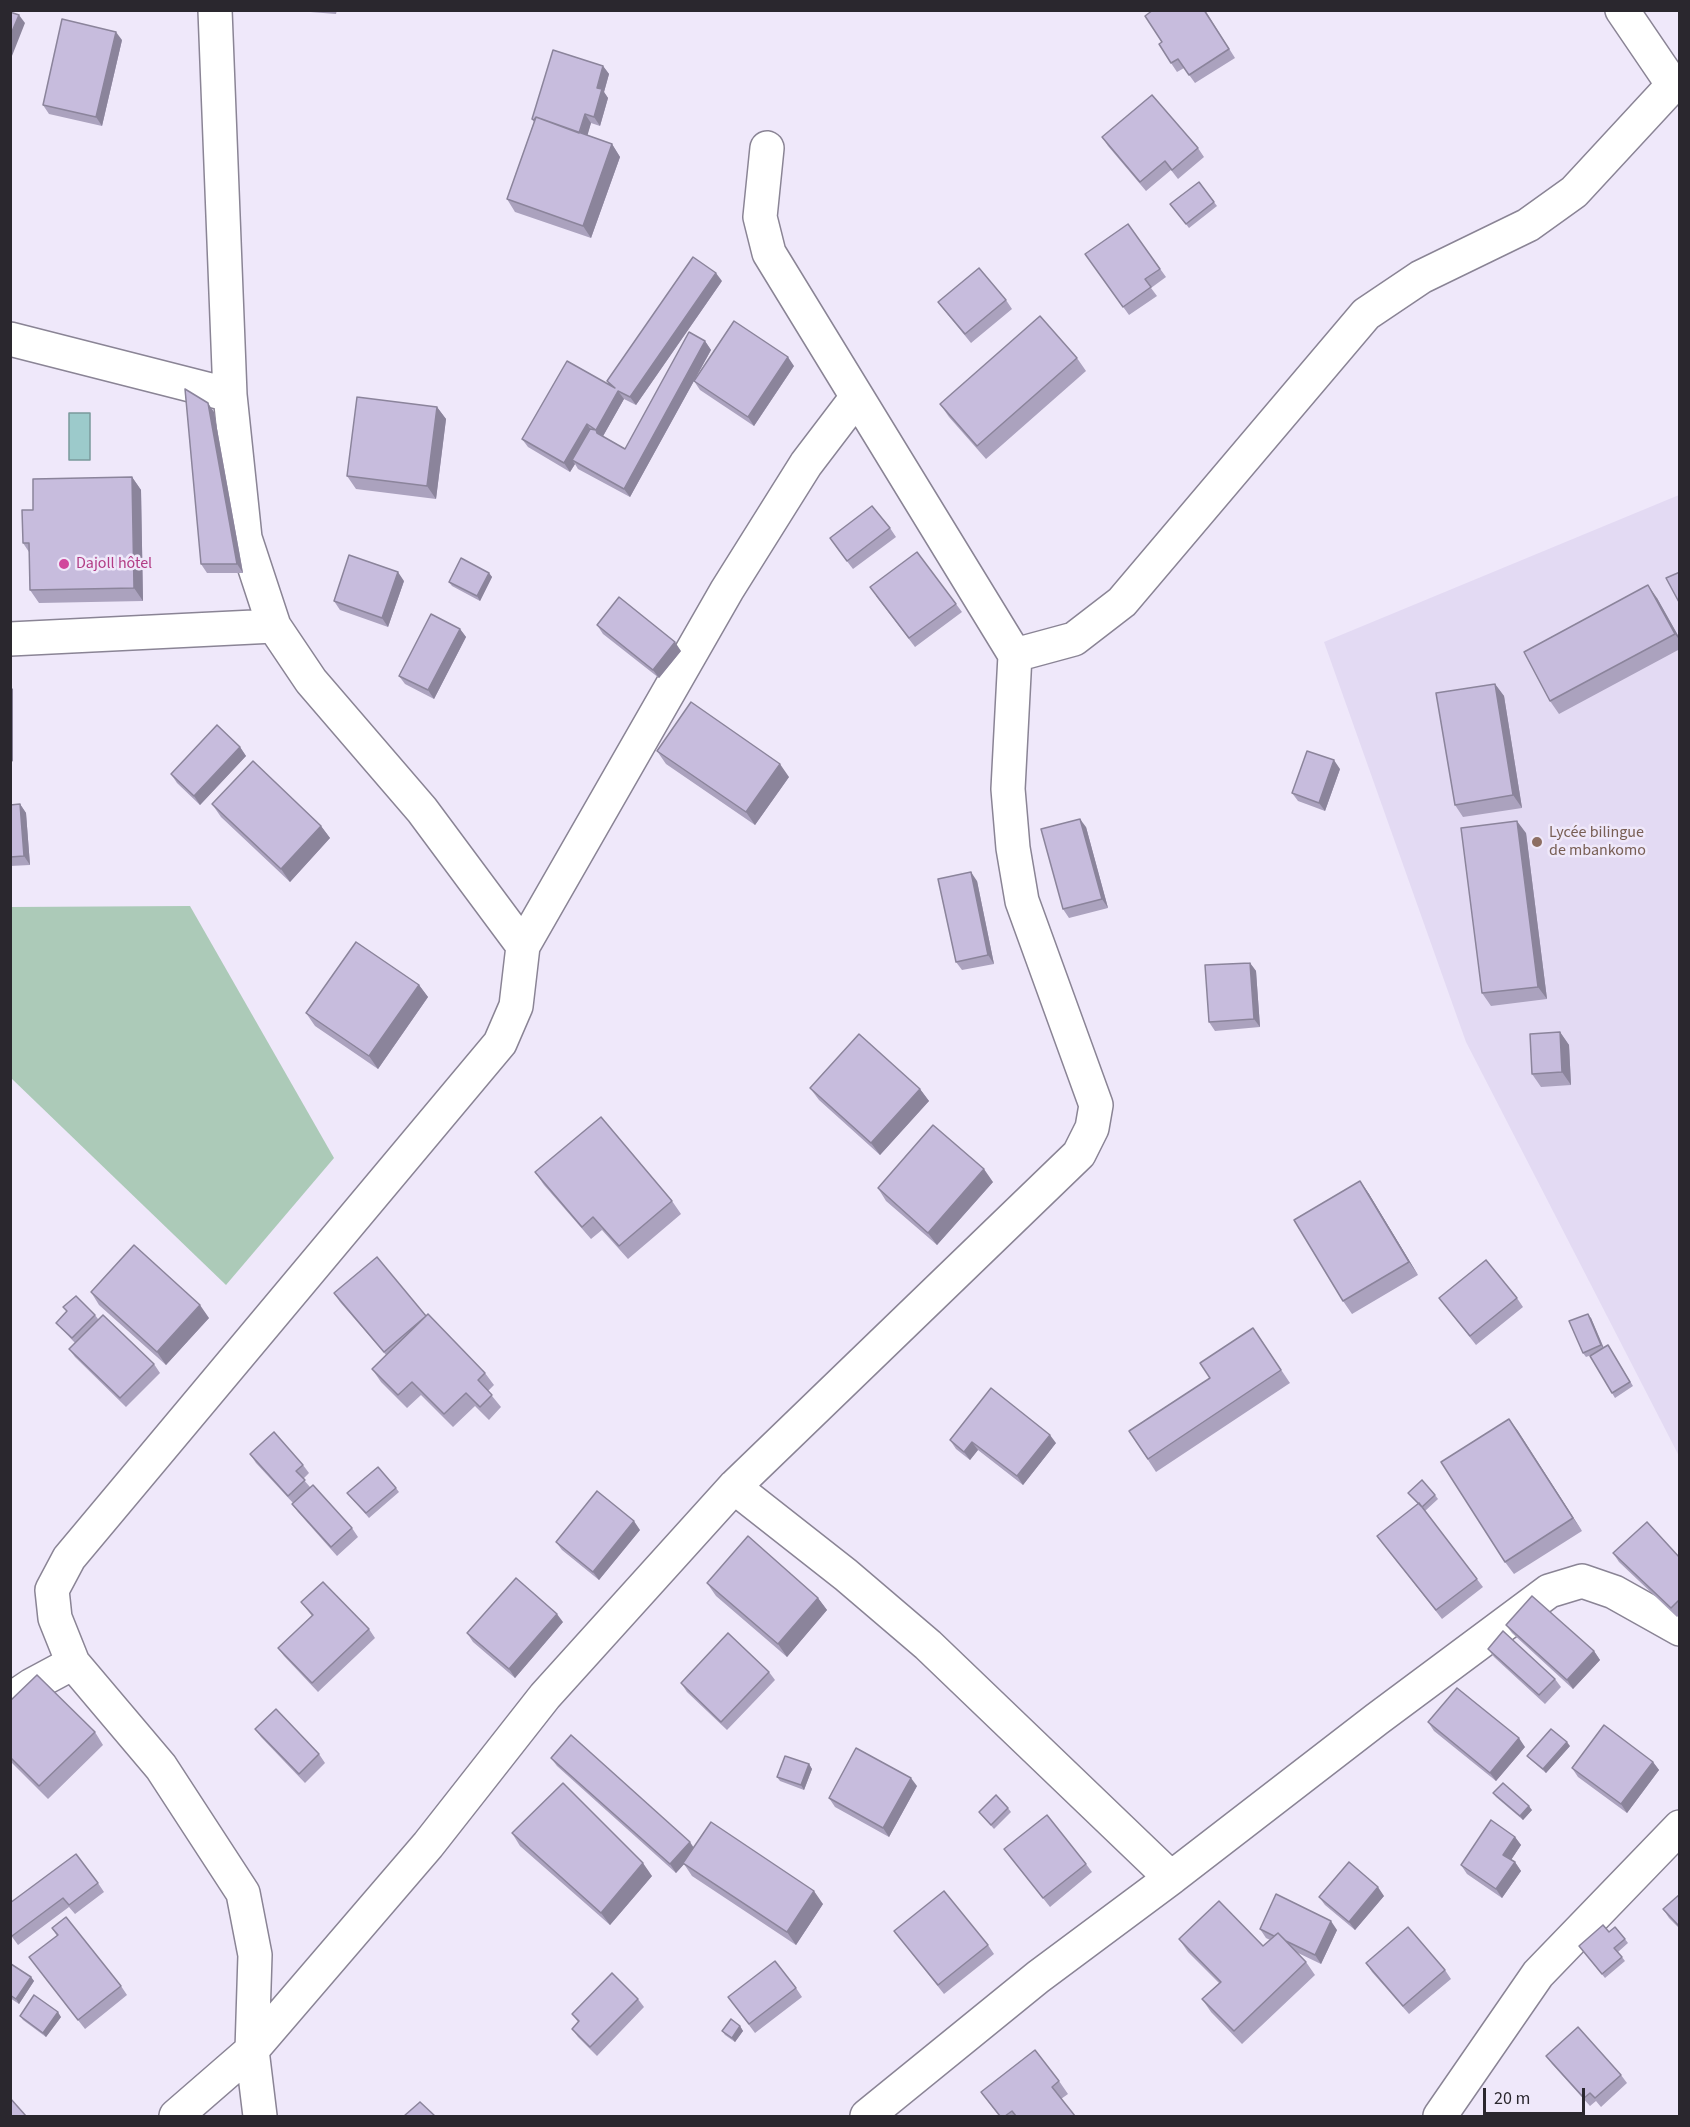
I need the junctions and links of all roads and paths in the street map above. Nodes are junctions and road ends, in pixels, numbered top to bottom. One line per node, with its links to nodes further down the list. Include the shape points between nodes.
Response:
1 (215, 10): 6 (street)
2 (1622, 10): 3 (street)
3 (1676, 85): 10 (street, via 1574,192 1528,225 1421,277 1366,314 1122,602 1074,639)
4 (767, 148): 7 (street, via 760,217 769,253)
5 (10, 339): 6 (street)
6 (230, 395): 8 (street, via 245,538)
7 (857, 397): 10 (street); 11 (street, via 806,464 726,590)
8 (274, 626): 9 (street); 11 (street, via 311,681 422,810)
9 (10, 639)
10 (1015, 655): 12 (street, via 1008,789 1022,901 1096,1105 1092,1128 1079,1154)
11 (523, 946): 14 (street, via 516,1006 500,1042 69,1558 52,1590 55,1618)
12 (734, 1487): 17 (street, via 928,1645); 18 (street, via 545,1696 428,1845)
13 (1680, 1629): 17 (street, via 1614,1592 1582,1581 1549,1592)
14 (73, 1663): 15 (street); 18 (street, via 161,1767 243,1893 255,1955)
15 (10, 1700)
16 (1680, 1827): 22 (street, via 1538,1974)
17 (1170, 1878): 21 (street, via 1038,1977)
18 (252, 2050): 19 (street); 20 (street)
19 (176, 2116)
20 (260, 2116)
21 (867, 2116)
22 (1440, 2116)

